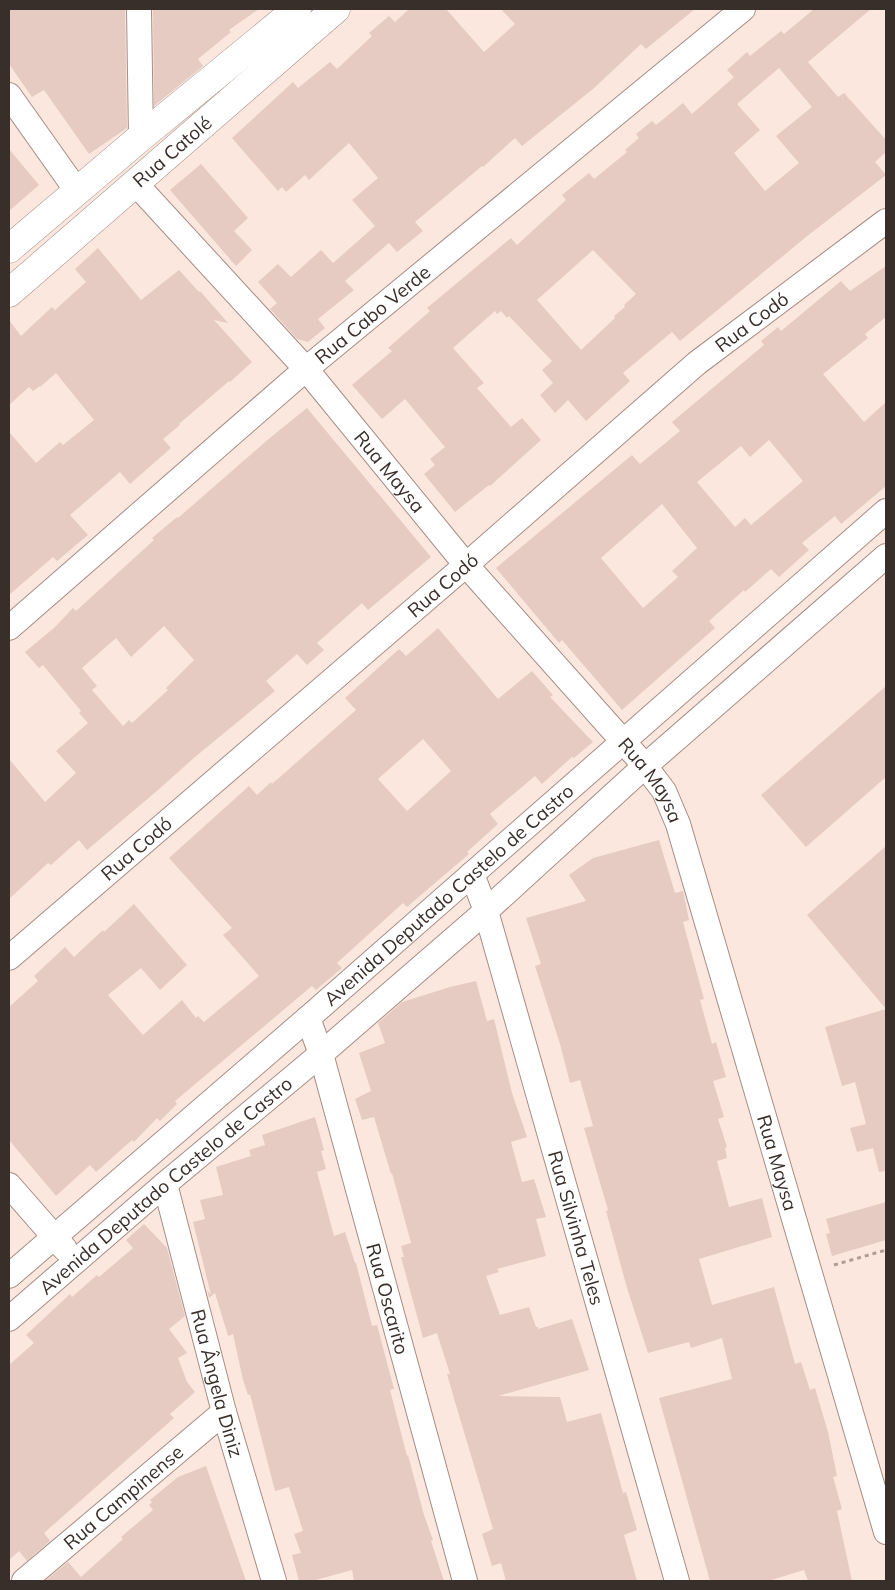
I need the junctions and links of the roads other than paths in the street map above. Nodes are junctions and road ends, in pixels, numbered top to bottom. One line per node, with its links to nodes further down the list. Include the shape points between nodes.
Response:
1 (139, 9): 6 (street)
2 (297, 9): 6 (street, Rua Catolé)
3 (336, 9): 7 (street, Rua Catolé)
4 (743, 9): 12 (street, Rua Cabo Verde)
5 (9, 95): 8 (street)
6 (141, 137): 8 (street, Rua Catolé)
7 (135, 183): 11 (street, Rua Catolé); 12 (street, Rua Maysa)
8 (77, 191): 10 (street, Rua Catolé)
9 (886, 221): 15 (street, Rua Codó, via 697,363)
10 (9, 249)
11 (9, 293)
12 (306, 368): 15 (street, Rua Maysa); 16 (street, Rua Cabo Verde)
13 (886, 511): 17 (street, Avenida Deputado Castelo de Castro)
14 (886, 556): 18 (street, Avenida Deputado Castelo de Castro)
15 (466, 565): 19 (street, Rua Maysa); 23 (street, Rua Codó)
16 (9, 628)
17 (750, 632): 18 (street); 19 (street, Avenida Deputado Castelo de Castro)
18 (772, 656): 20 (street, Avenida Deputado Castelo de Castro)
19 (624, 742): 20 (street, Rua Maysa); 21 (street, Avenida Deputado Castelo de Castro)
20 (645, 766): 22 (street, Avenida Deputado Castelo de Castro); 33 (street, Rua Maysa, via 664,791 678,824)
21 (472, 874): 22 (street, Rua Silvinha Teles); 24 (street, Avenida Deputado Castelo de Castro)
22 (486, 911): 25 (street, Avenida Deputado Castelo de Castro); 37 (street, Rua Silvinha Teles)
23 (9, 958)
24 (308, 1018): 25 (street, Rua Oscarito); 28 (street, Avenida Deputado Castelo de Castro)
25 (321, 1054): 26 (street, Avenida Deputado Castelo de Castro); 36 (street, Rua Oscarito)
26 (165, 1184): 29 (street, Avenida Deputado Castelo de Castro); 32 (street, Rua Ângela Diniz)
27 (9, 1185): 28 (street)
28 (54, 1237): 29 (street); 30 (street, Avenida Deputado Castelo de Castro)
29 (76, 1261): 31 (street, Avenida Deputado Castelo de Castro)
30 (9, 1276)
31 (9, 1319)
32 (224, 1412): 34 (street, Rua Campinense); 35 (street, Rua Ângela Diniz)
33 (886, 1532)
34 (24, 1581)
35 (274, 1581)
36 (465, 1581)
37 (678, 1581)

